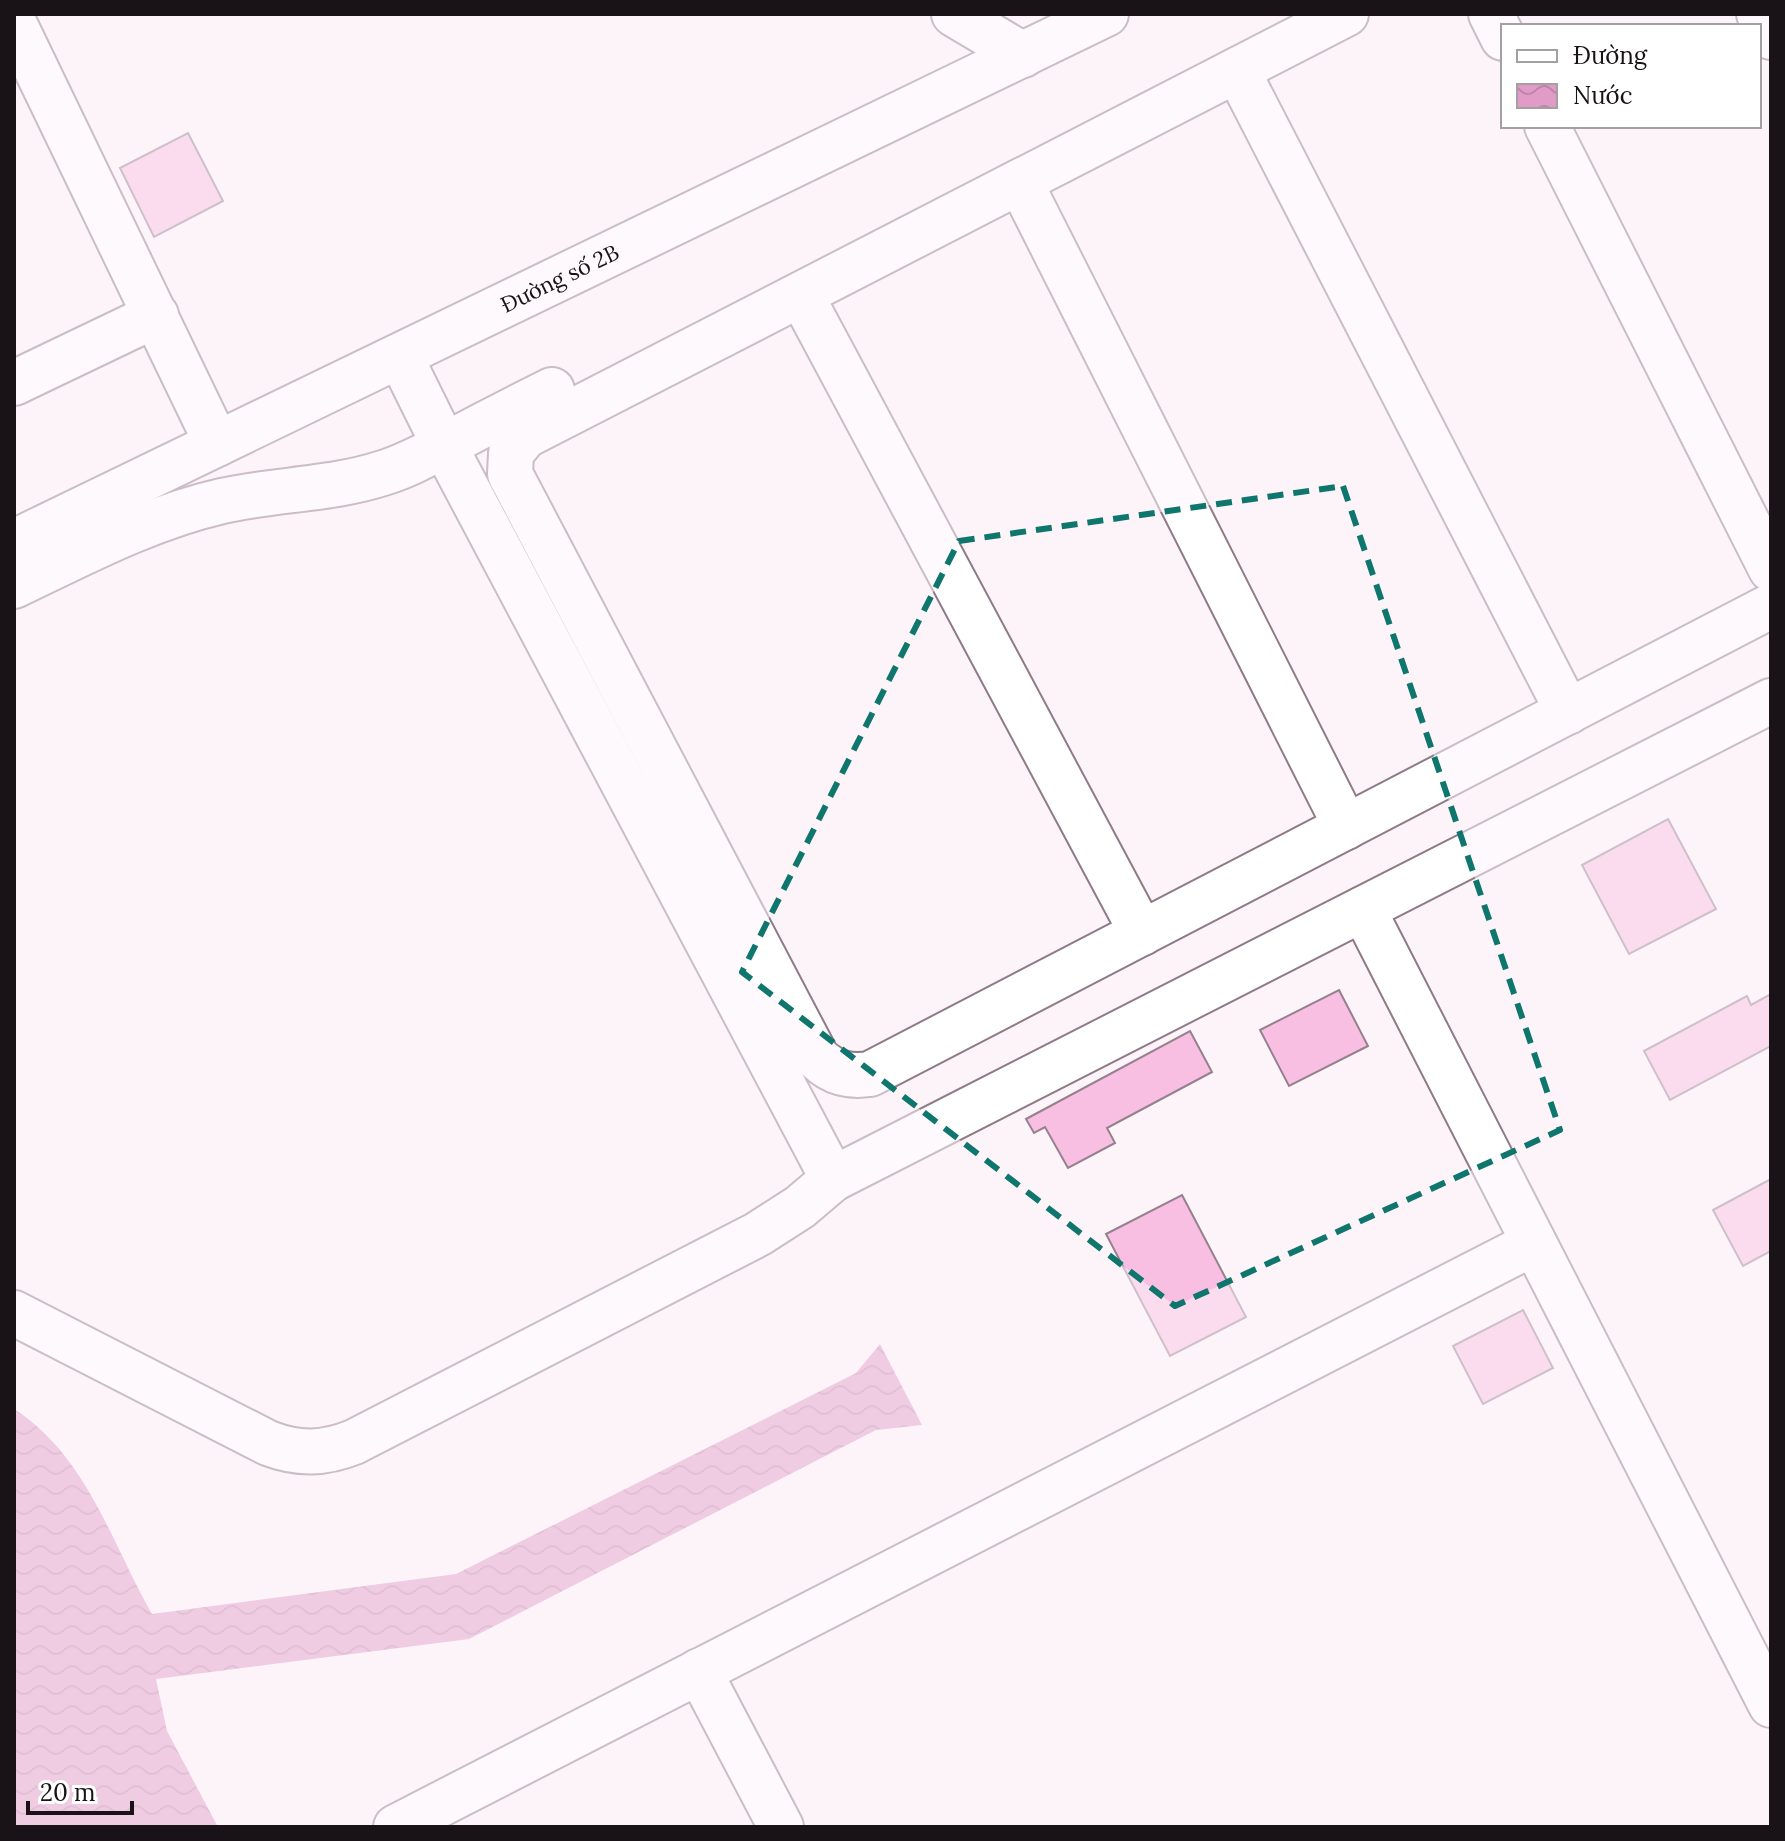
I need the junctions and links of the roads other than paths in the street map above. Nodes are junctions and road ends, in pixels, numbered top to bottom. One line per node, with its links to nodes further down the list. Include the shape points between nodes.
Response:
1 (954, 14): 10 (street)
2 (1106, 14): 10 (street, Đường số 2B)
3 (1287, 14): 19 (street)
4 (1346, 14): 11 (street)
5 (1491, 14): 8 (street)
6 (1759, 14): 9 (street)
7 (14, 23): 15 (street)
8 (1501, 34)
9 (1771, 37)
10 (1023, 55): 16 (street, Đường số 2B)
11 (1237, 70): 13 (street); 25 (street)
12 (1548, 128): 21 (street)
13 (1020, 182): 14 (street); 26 (street)
14 (801, 295): 28 (street); 28 (street, via 525,436 509,463 510,474 810,1047 837,1073 870,1074)
15 (156, 315): 17 (street); 18 (street)
16 (400, 356): 18 (street, Đường số 2B); 19 (street)
17 (14, 383)
18 (217, 444): 20 (street, Đường số 2B)
19 (444, 445): 22 (street, via 384,473 176,514); 29 (street)
20 (14, 542)
21 (1771, 569)
22 (14, 586)
23 (1771, 606): 25 (street)
24 (1771, 701): 27 (street)
25 (1568, 712): 26 (street)
26 (1346, 827): 28 (street)
27 (1363, 909): 29 (street); 30 (street)
28 (1142, 933)
29 (833, 1179): 31 (street, via 758,1234 335,1450 300,1452 268,1443)
30 (1534, 1243): 32 (street); 33 (street)
31 (14, 1313)
32 (699, 1671): 34 (street); 35 (street)
33 (1766, 1683)
34 (396, 1827)
35 (781, 1827)

